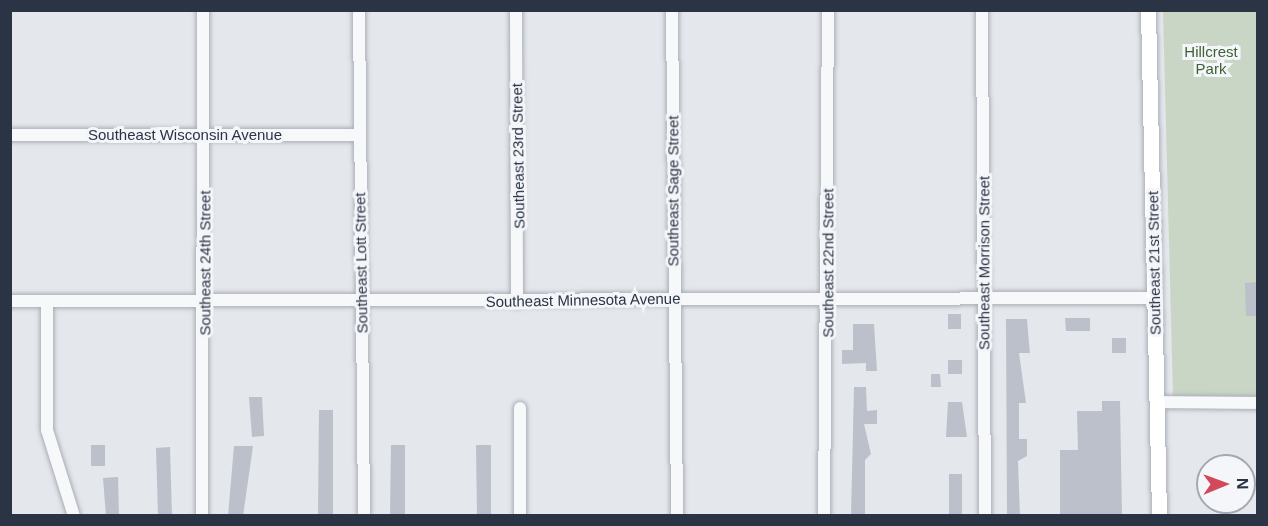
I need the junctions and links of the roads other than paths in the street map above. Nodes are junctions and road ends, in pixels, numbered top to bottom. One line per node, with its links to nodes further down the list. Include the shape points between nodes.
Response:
1 (203, 10): 8 (street, Southeast 24th Street)
2 (359, 10): 10 (street, Southeast Lott Street)
3 (516, 10): 19 (street, Southeast 23rd Street)
4 (672, 10): 12 (street, Southeast Sage Street)
5 (828, 10): 13 (street, Southeast 22nd Street)
6 (982, 10): 14 (street, Southeast Morrison Street)
7 (1148, 10): 11 (main road, Southeast 21st Street)
8 (204, 134): 9 (street, Southeast Wisconsin Avenue); 10 (street, Southeast Wisconsin Avenue); 15 (street, Southeast 24th Street)
9 (10, 135)
10 (360, 135): 16 (street, Southeast Lott Street)
11 (1155, 298): 14 (street, Southeast Minnesota Avenue); 20 (main road, Southeast 21st Street)
12 (674, 299): 13 (street, Southeast Minnesota Avenue); 19 (street, Southeast Minnesota Avenue); 27 (street, Southeast Sage Street)
13 (828, 299): 14 (street, Southeast Minnesota Avenue); 28 (street, Southeast 22nd Street)
14 (984, 299): 29 (street, Southeast Morrison Street)
15 (205, 300): 16 (street, Southeast Minnesota Avenue); 18 (street, Southeast Minnesota Avenue); 24 (street, Southeast 24th Street)
16 (362, 300): 19 (street, Southeast Minnesota Avenue); 25 (street, Southeast Lott Street)
17 (10, 301): 18 (street, Southeast Minnesota Avenue)
18 (47, 301): 23 (street, via 47,430)
19 (518, 302)
20 (1157, 402): 21 (street); 30 (main road, Southeast 21st Street)
21 (1257, 403)
22 (520, 408): 26 (street)
23 (75, 516)
24 (202, 516)
25 (364, 516)
26 (520, 516)
27 (677, 516)
28 (824, 516)
29 (985, 516)
30 (1159, 516)

